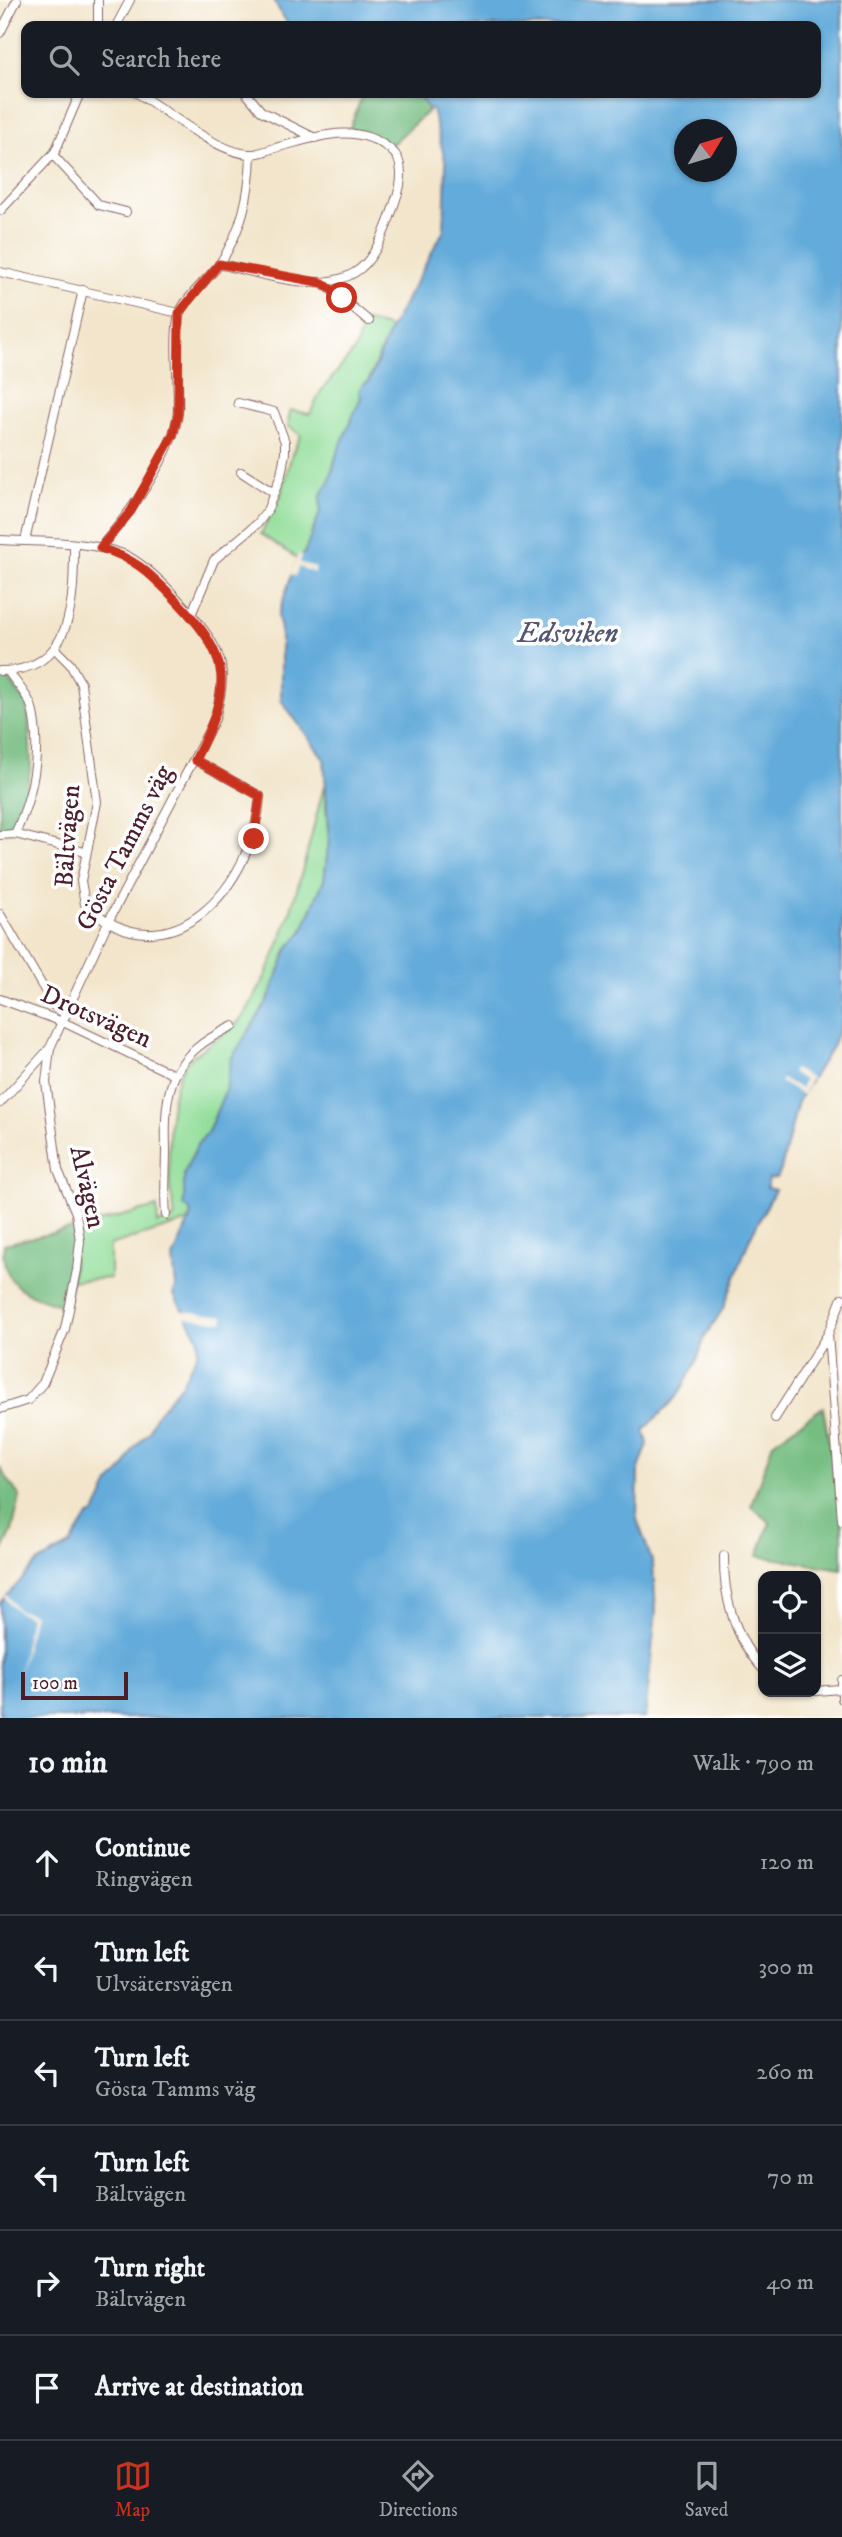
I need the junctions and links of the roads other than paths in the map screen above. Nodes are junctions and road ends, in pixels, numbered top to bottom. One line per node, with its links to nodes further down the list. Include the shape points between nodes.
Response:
1 (17, 0): 6 (street)
2 (98, 0): 4 (street)
3 (130, 0): 5 (street)
4 (98, 21)
5 (119, 21)
6 (0, 33)
7 (78, 98): 14 (street)
8 (146, 98): 11 (street)
9 (155, 98): 11 (street)
10 (250, 98): 12 (street, via 261,111)
11 (152, 101): 13 (street, via 230,150)
12 (315, 138): 13 (street); 19 (street, via 359,132 394,151 401,174 397,198 371,258 356,272)
13 (251, 154): 17 (street, via 250,192)
14 (53, 155): 15 (street); 16 (street, via 99,205)
15 (0, 211)
16 (126, 212)
17 (219, 264): 19 (street); 21 (street)
18 (0, 272): 20 (street)
19 (323, 283): 22 (street)
20 (83, 290): 21 (street); 27 (street)
21 (179, 313): 29 (street, via 178,414 173,435 131,511)
22 (369, 321)
23 (238, 403): 25 (street, via 274,412 285,442)
24 (241, 472): 25 (street)
25 (274, 492): 30 (street, via 258,523 214,560)
26 (0, 540): 27 (street, Gösta Tamms väg)
27 (25, 541): 28 (street, Gösta Tamms väg)
28 (74, 545): 29 (street, Gösta Tamms väg); 31 (street, via 74,601)
29 (100, 548): 30 (street, Gösta Tamms väg, via 125,555 144,568)
30 (191, 615): 33 (street, Gösta Tamms väg, via 211,642 221,668 215,719)
31 (56, 650): 32 (street, via 34,664); 36 (street, Bältvägen, via 70,664 85,702 97,802)
32 (4, 671): 34 (street, via 32,706 36,761 30,802)
33 (195, 760): 38 (street, Gösta Tamms väg); 38 (street, Bältvägen, via 260,796 254,839 220,898 181,929 134,931)
34 (15, 834): 35 (street); 36 (street)
35 (0, 835)
36 (85, 852): 38 (street, Bältvägen, via 81,881 85,904)
37 (0, 914): 40 (street)
38 (108, 922): 40 (street, Gösta Tamms väg)
39 (0, 999): 40 (street, Drotsvägen)
40 (63, 1022): 42 (street, Alvägen); 43 (street, Drotsvägen)
41 (233, 1026): 43 (street, via 194,1049)
42 (50, 1048): 44 (street); 48 (street, Alvägen, via 46,1082 58,1170 76,1213 80,1241 77,1270 65,1329 43,1383 28,1401)
43 (174, 1075): 45 (street, via 164,1113)
44 (0, 1103)
45 (166, 1215)
46 (842, 1298): 47 (street)
47 (828, 1334): 49 (street); 50 (street)
48 (0, 1409)
49 (775, 1418)
50 (842, 1520)
51 (724, 1556): 52 (street, via 723,1577 733,1619)
52 (758, 1662)
53 (841, 1684): 54 (street); 55 (street)
54 (821, 1689)
55 (842, 1699)

